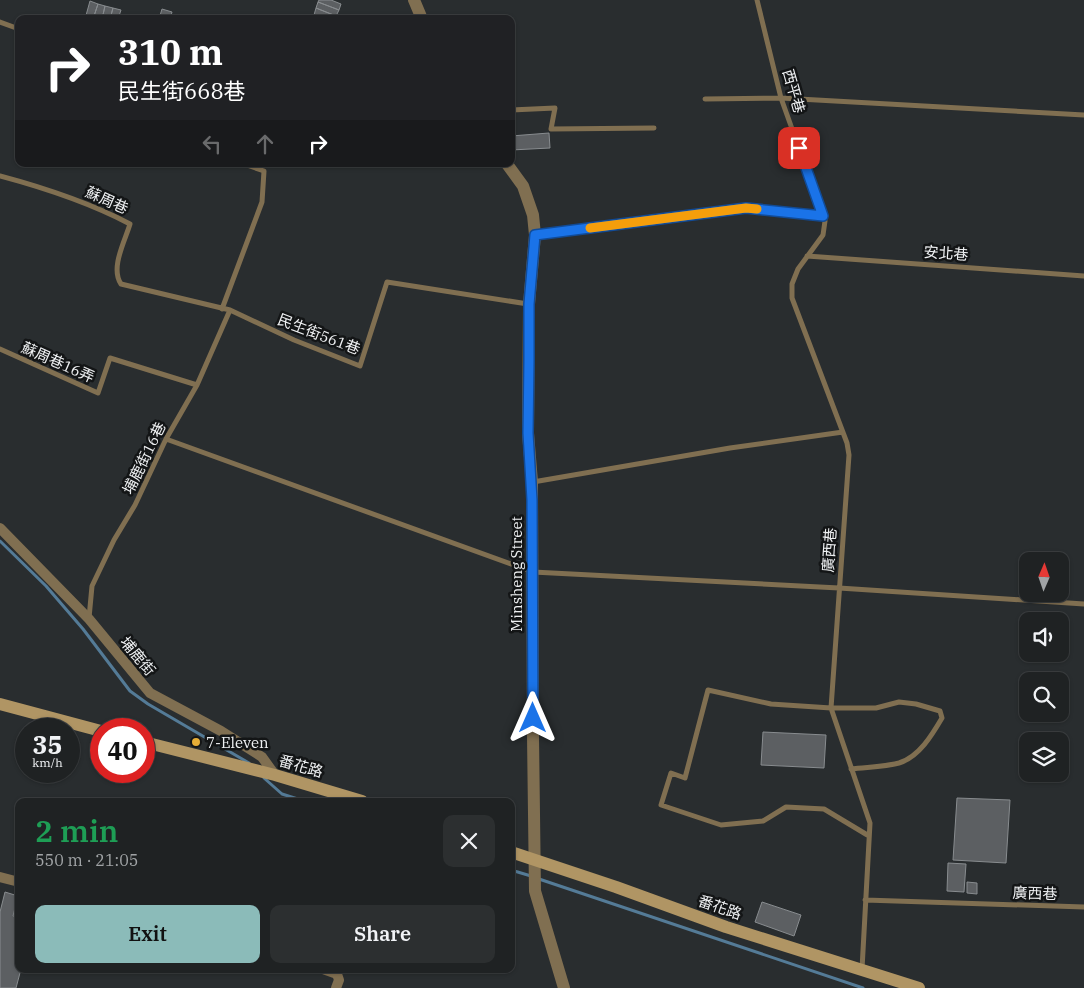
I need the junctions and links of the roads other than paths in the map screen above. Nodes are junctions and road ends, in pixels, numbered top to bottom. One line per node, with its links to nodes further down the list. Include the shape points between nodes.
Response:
1 (414, 0): 3 (street)
2 (757, 0): 6 (lane, 西平巷)
3 (420, 15)
4 (0, 22): 5 (lane)
5 (15, 28)
6 (781, 98): 7 (lane); 9 (lane); 14 (lane, 西平巷)
7 (705, 99)
8 (515, 110): 10 (lane, via 555,108 551,129)
9 (1084, 115)
10 (654, 128)
11 (253, 167): 19 (lane, via 264,171 262,202)
12 (509, 167): 15 (street, Minsheng Street, via 523,186 533,216)
13 (0, 176): 19 (lane, 蘇周巷, via 50,190 130,224 117,267 121,284)
14 (823, 216): 15 (lane, via 746,208); 16 (lane, 廣西巷, via 823,235)
15 (535, 235): 18 (street, Minsheng Street)
16 (807, 256): 17 (lane, 安北巷); 23 (lane, 廣西巷, via 792,284 792,298)
17 (1084, 276)
18 (529, 304): 20 (lane, 民生街561巷, via 388,282 360,366); 25 (street, Minsheng Street, via 528,433)
19 (222, 308): 20 (lane, 民生街561巷)
20 (230, 310): 22 (lane, 埔鹿街16巷)
21 (0, 349): 22 (lane, 蘇周巷16弄, via 98,393 110,358)
22 (197, 384): 24 (lane, 埔鹿街16巷)
23 (843, 432): 25 (lane); 28 (lane, 廣西巷, via 849,455)
24 (166, 439): 27 (lane); 30 (lane, 埔鹿街16巷, via 92,586)
25 (532, 482): 27 (street, Minsheng Street)
26 (0, 528): 30 (street, 埔鹿街)
27 (533, 572): 28 (lane); 40 (street, Minsheng Street)
28 (839, 588): 29 (lane); 32 (lane, 廣西巷)
29 (1084, 604)
30 (89, 619): 36 (street, 埔鹿街, via 150,693 262,757)
31 (0, 704): 33 (main road)
32 (830, 708): 35 (lane, 廣西巷); 35 (lane, via 876,708 899,702 940,711 942,718 933,734 913,756 899,763); 38 (lane, via 771,704 708,690 685,778 671,773 662,805 721,825 763,821 786,806 824,809)
33 (90, 728)
34 (155, 745): 36 (main road, 番花路)
35 (851, 768): 38 (lane, 廣西巷, via 870,823)
36 (275, 775): 37 (main road, 番花路)
37 (352, 798)
38 (869, 836): 43 (lane, 廣西巷)
39 (515, 853): 40 (main road, 番花路)
40 (535, 860): 45 (main road, 番花路); 48 (street, Minsheng Street, via 535,891)
41 (0, 877): 42 (street)
42 (15, 881)
43 (865, 900): 44 (lane, 廣西巷); 45 (lane, 廣西巷)
44 (1084, 908)
45 (862, 969): 49 (main road, 番花路)
46 (334, 973): 47 (street, via 338,980)
47 (336, 988)
48 (564, 988)
49 (918, 988)

